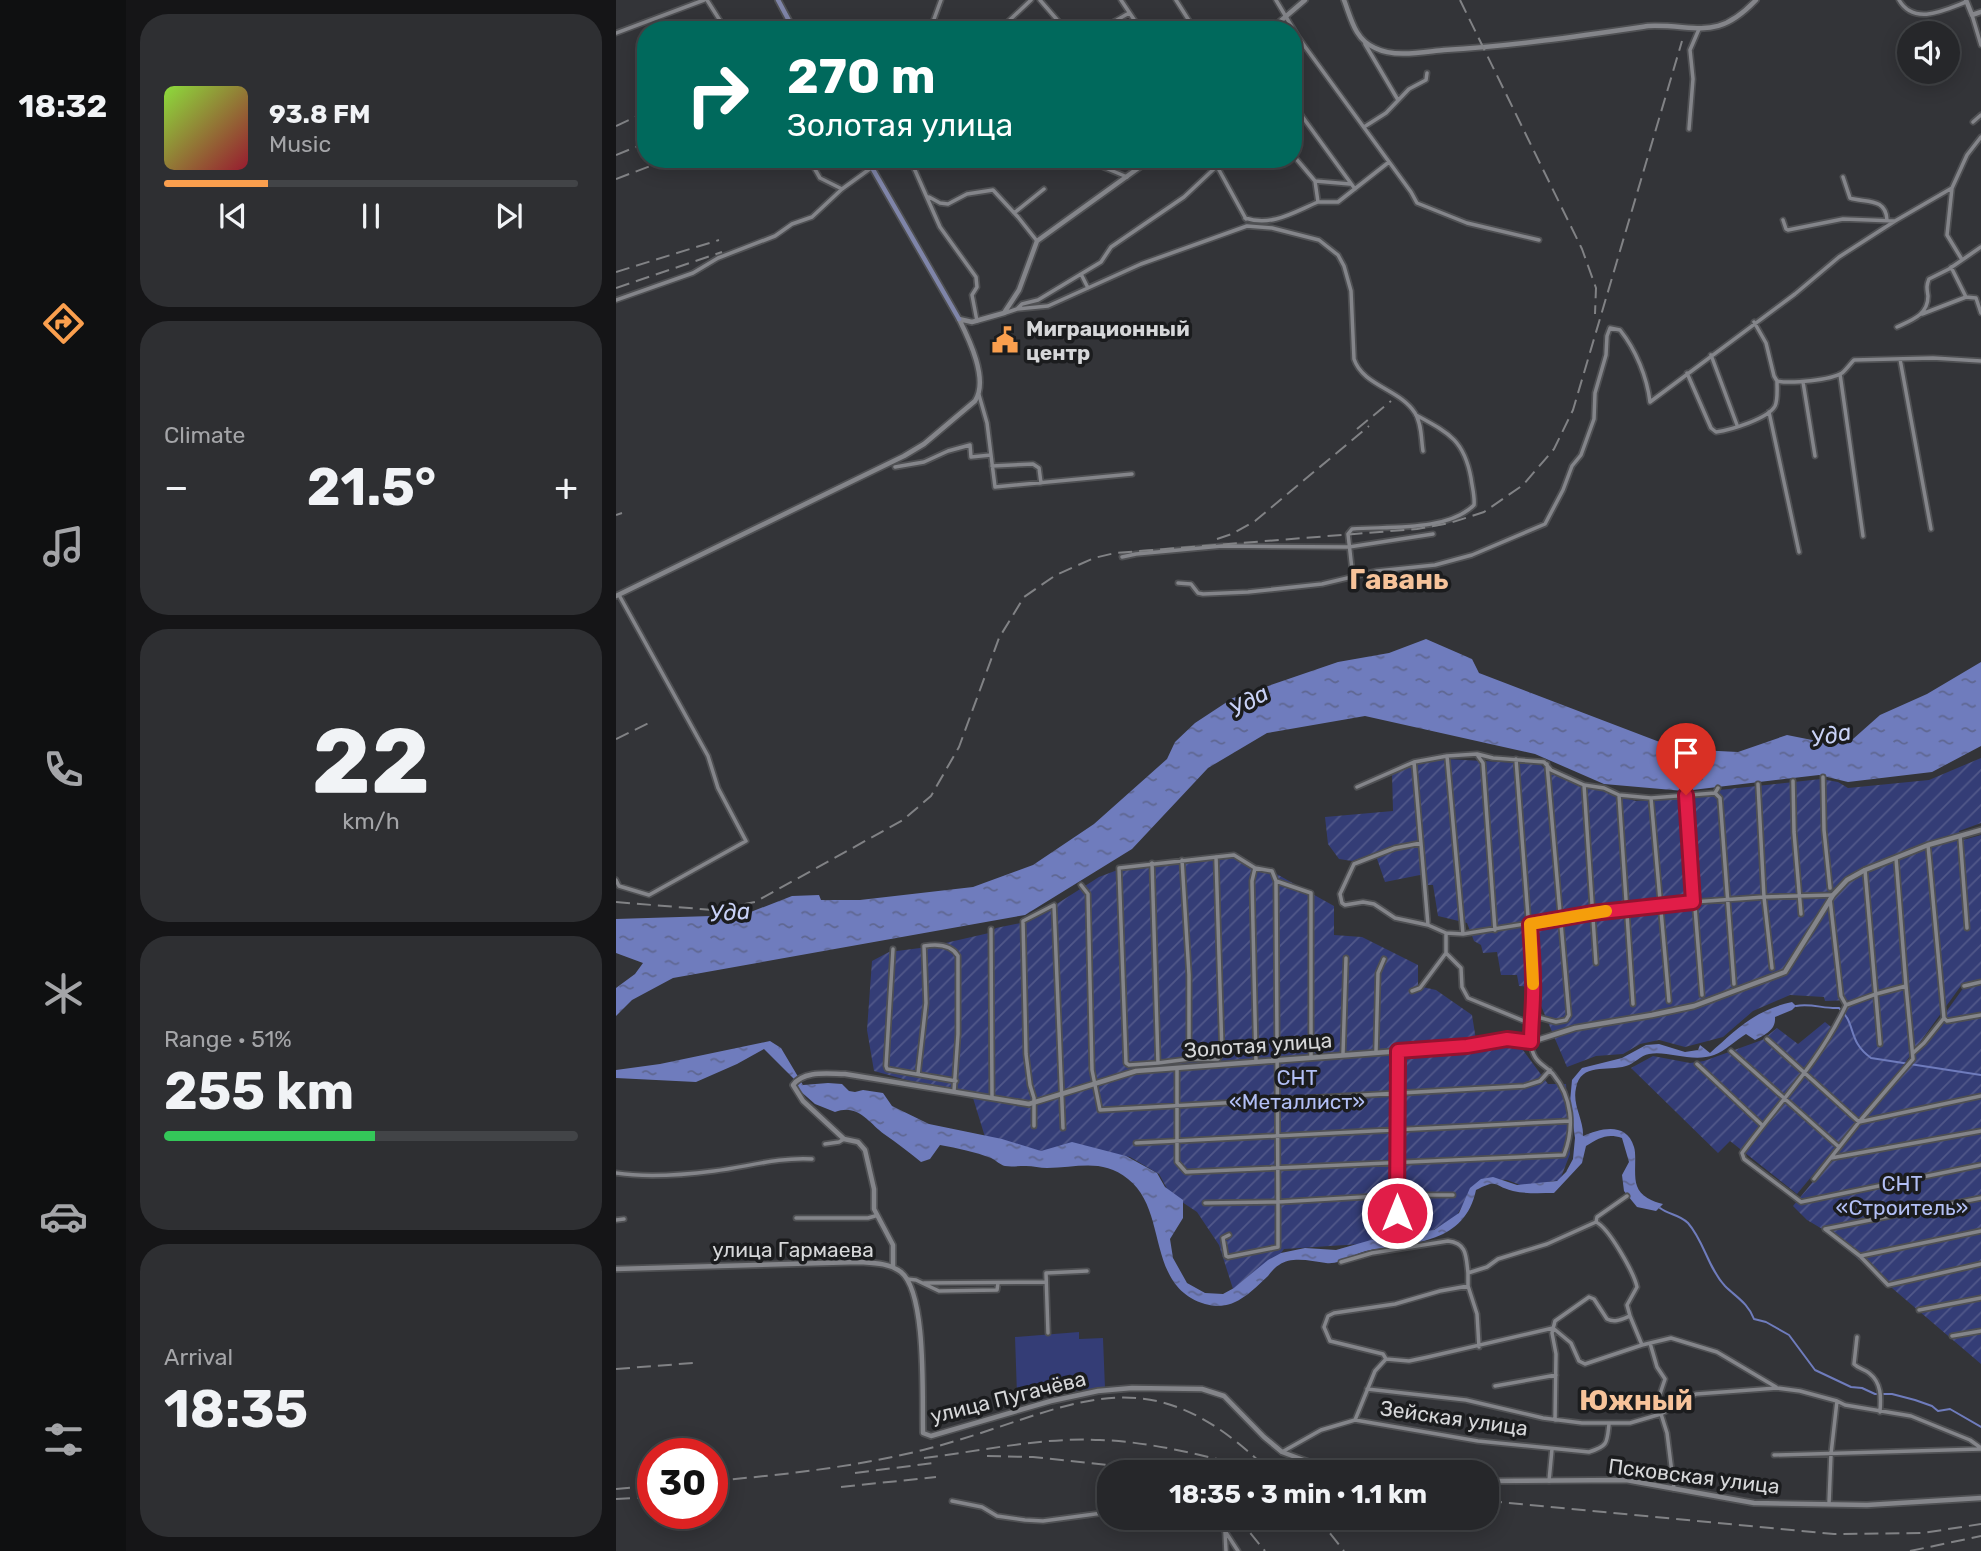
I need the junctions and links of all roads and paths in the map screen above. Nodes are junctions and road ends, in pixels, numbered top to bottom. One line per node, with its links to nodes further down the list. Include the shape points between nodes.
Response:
1 (706, 0): 18 (street); 19 (street)
2 (778, 0): 20 (main road)
3 (941, 0): 21 (street)
4 (1031, 0): 22 (street)
5 (1040, 0): 23 (street)
6 (1121, 0): 15 (street)
7 (1176, 0): 26 (street)
8 (1276, 0): 16 (street)
9 (1305, 0): 16 (street)
10 (1344, 0): 32 (street)
11 (1756, 0): 30 (street, via 1741,16 1718,28)
12 (1899, 0): 13 (street, via 1906,9 1930,16)
13 (1966, 1): 17 (street)
14 (1981, 12): 17 (street)
15 (1129, 13): 24 (street); 25 (street)
16 (1286, 15): 27 (street); 28 (street)
17 (1972, 15): 34 (street)
18 (649, 21)
19 (720, 21)
20 (789, 21)
21 (933, 21)
22 (1009, 21)
23 (1058, 21)
24 (1115, 21)
25 (1134, 21)
26 (1189, 21)
27 (1280, 21)
28 (1289, 21)
29 (637, 25): 31 (street)
30 (1699, 29): 32 (street, via 1648,26 1483,48 1390,52); 41 (street, via 1690,50)
31 (616, 33)
32 (1364, 41): 36 (street)
33 (1302, 42): 40 (street)
34 (1981, 45)
35 (1427, 74): 36 (street, via 1426,80)
36 (1398, 100): 40 (street)
37 (1981, 115): 39 (street)
38 (1302, 116): 56 (street)
39 (1973, 122)
40 (1364, 127): 43 (street)
41 (1689, 129)
42 (1981, 136): 58 (street)
43 (1390, 162): 60 (street); 69 (street, via 1417,203 1467,222)
44 (1302, 166): 55 (street)
45 (814, 168): 57 (street, via 820,178)
46 (871, 168): 57 (street)
47 (873, 168): 82 (main road)
48 (913, 168): 61 (street)
49 (1106, 168): 53 (street)
50 (1140, 168): 53 (street)
51 (1215, 168): 74 (street, via 1184,197 1111,247 1101,262)
52 (1218, 168): 64 (street)
53 (1128, 177): 70 (street)
54 (1843, 177): 66 (street, via 1850,198 1876,202 1885,209)
55 (1315, 181): 56 (street); 62 (street)
56 (1351, 184): 60 (street)
57 (842, 188): 77 (street, via 812,217 775,236 693,273)
58 (1952, 188): 67 (street); 72 (street, via 1947,235)
59 (1044, 189): 63 (street)
60 (1355, 189): 62 (street, via 1338,202)
61 (927, 196): 63 (street, via 948,204 991,189); 83 (street, via 940,227 976,277)
62 (1318, 202): 64 (street, via 1276,220)
63 (1014, 212): 70 (street)
64 (1245, 218): 68 (street)
65 (1783, 220): 66 (street, via 1788,230 1843,219)
66 (1887, 220): 67 (street)
67 (1895, 221): 84 (street)
68 (1247, 226): 75 (street); 96 (street, via 1292,232 1332,248 1344,266 1351,291 1358,369 1400,397)
69 (1539, 240)
70 (1037, 241): 79 (street, via 1019,290)
71 (1981, 247): 72 (street)
72 (1961, 259): 73 (street)
73 (1951, 267): 76 (street); 81 (street, via 1929,279)
74 (1081, 274): 75 (street); 78 (street)
75 (1088, 288): 78 (street, via 1048,306)
76 (1966, 297): 80 (street, via 1976,298); 81 (street)
77 (616, 300)
78 (1017, 309): 79 (street)
79 (1004, 313): 83 (street)
80 (1981, 313)
81 (1922, 314): 85 (street)
82 (959, 319): 83 (street); 86 (street)
83 (974, 321): 86 (street)
84 (1754, 322): 87 (street); 92 (street, via 1766,343)
85 (1897, 327)
86 (969, 339): 94 (street)
87 (1711, 355): 90 (street); 97 (street)
88 (1900, 359): 89 (street); 91 (street, via 1854,360); 105 (street)
89 (1981, 361)
90 (1687, 373): 97 (street, via 1711,428 1718,432); 111 (street, via 1650,402 1648,385 1629,340 1620,330 1610,328 1595,393 1594,419 1545,524 1450,562)
91 (1840, 374): 93 (street); 107 (street)
92 (1777, 381): 93 (street); 95 (street, via 1775,404)
93 (1803, 382): 100 (street)
94 (979, 395): 99 (street); 113 (street, via 904,456)
95 (1769, 412): 97 (street); 109 (street)
96 (1416, 415): 98 (street); 108 (street, via 1460,444 1474,505 1452,519 1352,529)
97 (1737, 426)
98 (1423, 452)
99 (991, 455): 101 (street); 102 (street, via 971,457 970,445 924,463)
100 (1815, 456)
101 (992, 466): 104 (street, via 1033,464 1039,468); 104 (street, via 995,487)
102 (895, 467)
103 (1132, 474): 104 (street)
104 (1041, 483)
105 (1931, 529)
106 (1433, 534): 108 (street)
107 (1863, 536)
108 (1349, 547): 110 (street, via 1222,546); 111 (street)
109 (1799, 552)
110 (1122, 558)
111 (1353, 578): 112 (street, via 1203,594 1191,584)
112 (1178, 583)
113 (618, 595): 137 (street, via 708,756 718,788 746,841 649,895 619,886)
114 (1477, 754): 115 (street); 116 (street); 155 (street, via 1483,763)
115 (1447, 755): 117 (street); 157 (street)
116 (1516, 759): 118 (street); 151 (street)
117 (1414, 762): 123 (street); 129 (street)
118 (1547, 764): 122 (street); 150 (street)
119 (1823, 778): 140 (street)
120 (1793, 780): 141 (street)
121 (1758, 784): 142 (street)
122 (1584, 785): 124 (street); 148 (street)
123 (1357, 787)
124 (1619, 795): 126 (street); 147 (street)
125 (1686, 795): 126 (street); 144 (street, via 1716,790 1720,798); 145 (street)
126 (1651, 798): 146 (street)
127 (1981, 830): 128 (street, Золотая улица)
128 (1960, 836): 130 (street, Золотая улица); 153 (street)
129 (1421, 843): 152 (street); 152 (street, via 1354,864 1340,894 1345,905 1374,904 1395,918)
130 (1928, 845): 132 (street, Золотая улица); 175 (street)
131 (1216, 857): 133 (street); 135 (street, via 1234,855); 187 (street, via 1222,1053 1218,1059)
132 (1896, 858): 136 (street, Золотая улица); 166 (street)
133 (1182, 860): 134 (street); 187 (street, via 1189,963)
134 (1152, 863): 189 (street); 189 (street, via 1119,868 1125,1062)
135 (1255, 867): 138 (street, via 1272,871); 188 (street)
136 (1865, 870): 143 (street, Золотая улица, via 1847,880); 169 (street)
137 (616, 880)
138 (1276, 881): 185 (street, via 1311,893); 186 (street)
139 (1081, 885): 196 (street, via 1088,894)
140 (1830, 888)
141 (1799, 895): 142 (street); 143 (street); 149 (street)
142 (1764, 897): 144 (street); 163 (street)
143 (1832, 897): 173 (street, via 1841,996); 178 (street, Золотая улица, via 1785,972 1693,1006 1575,1028)
144 (1727, 899): 145 (street); 165 (street)
145 (1693, 902): 146 (street); 170 (street)
146 (1660, 906): 147 (street); 171 (street)
147 (1626, 909): 148 (street); 172 (street)
148 (1592, 913): 150 (street); 162 (street)
149 (1801, 914)
150 (1559, 919): 151 (street); 176 (street, via 1568,1018 1556,1022 1534,1017)
151 (1530, 924): 155 (street); 176 (street, via 1533,982)
152 (1428, 925): 156 (street)
153 (1967, 928)
154 (991, 929): 201 (street)
155 (1495, 930): 157 (street)
156 (1446, 933): 157 (street); 159 (street)
157 (1463, 934)
158 (893, 949): 193 (street, via 886,1066)
159 (1446, 953): 168 (street, via 1420,988); 176 (street, via 1461,968 1468,998)
160 (1346, 958): 184 (street)
161 (1384, 959): 182 (street, via 1378,973)
162 (1596, 963)
163 (1772, 968)
164 (1981, 982): 167 (street)
165 (1734, 984)
166 (1906, 986): 169 (street); 183 (street)
167 (1964, 986)
168 (1412, 991)
169 (1876, 994): 173 (street); 179 (street)
170 (1702, 995)
171 (1669, 1001)
172 (1633, 1004)
173 (1846, 1006): 194 (street)
174 (1981, 1015): 175 (street, via 1947,1021)
175 (1944, 1017): 183 (street)
176 (1529, 1023): 178 (street)
177 (1767, 1039): 194 (street)
178 (1531, 1042): 180 (street, Золотая улица, via 1507,1039); 192 (street, via 1539,1063)
179 (1880, 1044)
180 (1398, 1051): 182 (street, Золотая улица); 198 (street)
181 (1731, 1051): 202 (street)
182 (1376, 1052): 184 (street, Золотая улица)
183 (1913, 1053): 207 (street, via 1913,1059)
184 (1343, 1055): 185 (street, Золотая улица)
185 (1311, 1057): 186 (street, Золотая улица)
186 (1276, 1059): 188 (street, Золотая улица); 203 (street)
187 (1187, 1061): 188 (street, Золотая улица); 189 (street); 191 (street, Золотая улица)
188 (1256, 1061)
189 (1158, 1063)
190 (1697, 1064): 208 (street)
191 (1177, 1066): 196 (street, Золотая улица, via 1136,1071); 205 (street)
192 (1549, 1070): 198 (street, via 1532,1085); 206 (street, via 1565,1089)
193 (918, 1074): 195 (street); 195 (street, via 926,1003 924,946 939,943 958,956)
194 (1804, 1074): 202 (street); 207 (street)
195 (956, 1081): 197 (street)
196 (1096, 1085): 199 (street, Золотая улица); 205 (street, via 1100,1110)
197 (954, 1091): 201 (street, Золотая улица); 214 (street, Золотая улица, via 845,1074 825,1073 795,1081 794,1089 803,1101)
198 (1398, 1094): 203 (street); 212 (street)
199 (1063, 1095): 204 (street, Золотая улица); 204 (street, via 1054,905 1023,921); 210 (street)
200 (1981, 1096): 207 (street)
201 (992, 1099): 204 (street, Золотая улица)
202 (1785, 1099): 208 (street); 218 (street)
203 (1276, 1101): 205 (street); 213 (street)
204 (1033, 1104): 209 (street)
205 (1177, 1106): 215 (street)
206 (1570, 1121): 212 (street); 221 (street, via 1564,1155)
207 (1858, 1122): 218 (street)
208 (1762, 1125): 222 (street, via 1742,1153 1744,1159 1801,1202)
209 (1034, 1126)
210 (1063, 1128)
211 (1981, 1130): 219 (street)
212 (1398, 1131): 213 (street); 221 (street)
213 (1276, 1137): 215 (street); 223 (street)
214 (844, 1139): 217 (street); 232 (street, via 858,1142 865,1150)
215 (1177, 1141): 216 (street); 223 (street, via 1177,1162 1186,1172)
216 (1136, 1143)
217 (825, 1144)
218 (1839, 1147): 219 (street)
219 (1829, 1158): 225 (street)
220 (811, 1159): 224 (street, via 688,1173)
221 (1397, 1161): 223 (street); 226 (street)
222 (1981, 1165)
223 (1277, 1170): 230 (street)
224 (616, 1173)
225 (1814, 1179)
226 (1397, 1195): 227 (street); 230 (street); 237 (street)
227 (1454, 1195)
228 (1626, 1196): 236 (street)
229 (1981, 1198): 240 (street, via 1825,1229)
230 (1278, 1202): 231 (street); 239 (street, via 1278,1247 1228,1257 1223,1238)
231 (1205, 1203)
232 (875, 1216): 233 (street); 243 (street, via 893,1245)
233 (796, 1218)
234 (624, 1219): 235 (street)
235 (616, 1220)
236 (1596, 1222): 246 (street); 254 (street, via 1637,1283 1627,1305)
237 (1397, 1231)
238 (1981, 1231): 240 (street)
239 (1229, 1235)
240 (1860, 1256): 242 (street, via 1888,1285)
241 (1341, 1262): 246 (street, via 1448,1241 1463,1246)
242 (1981, 1264)
243 (893, 1267): 244 (street, улица Гармаева, via 859,1262); 247 (street, улица Гармаева)
244 (616, 1269)
245 (1087, 1270): 249 (street, via 1046,1273)
246 (1468, 1273): 251 (street)
247 (907, 1279): 250 (street, улица Гармаева); 276 (street, улица Пугачёва, via 918,1310 923,1433 937,1435 1098,1391 1202,1389 1218,1393)
248 (998, 1282): 249 (street); 250 (street); 250 (street, улица Гармаева, via 997,1290 951,1291)
249 (1046, 1282): 257 (street)
250 (924, 1283)
251 (1468, 1286): 262 (street); 263 (street, via 1328,1316 1324,1327 1330,1341 1375,1351)
252 (1981, 1298): 253 (street)
253 (1919, 1310)
254 (1630, 1315): 255 (street, via 1611,1321 1587,1297 1555,1321); 261 (street)
255 (1553, 1328): 261 (street, via 1572,1343 1579,1361 1585,1364); 262 (street); 264 (street)
256 (1981, 1331): 258 (street)
257 (1048, 1333)
258 (1952, 1336)
259 (1857, 1337): 269 (street, via 1854,1364 1871,1375 1880,1389)
260 (1650, 1343): 261 (street); 266 (street, via 1671,1338 1717,1352); 270 (street, via 1665,1380 1659,1397)
261 (1642, 1345)
262 (1479, 1347): 263 (street, via 1409,1361)
263 (1386, 1359): 267 (street)
264 (1556, 1375): 265 (street); 272 (street)
265 (1495, 1386)
266 (1777, 1388): 268 (street); 270 (street, via 1696,1394)
267 (1367, 1389): 271 (street); 272 (street, via 1466,1400)
268 (1837, 1401): 269 (street); 277 (street)
269 (1880, 1412): 274 (street, via 1911,1416)
270 (1662, 1413): 273 (street); 282 (street)
271 (1355, 1420): 275 (street, Зейская улица); 276 (street, Зейская улица, via 1321,1430)
272 (1555, 1420): 273 (street)
273 (1609, 1424): 275 (street, Зейская улица, via 1602,1448 1589,1452)
274 (1981, 1448): 277 (street)
275 (1552, 1449): 281 (street)
276 (1282, 1451): 279 (street)
277 (1831, 1454): 278 (street); 285 (street)
278 (1774, 1455)
279 (1304, 1460)
280 (1499, 1481): 281 (street, Псковская улица)
281 (1549, 1481): 282 (street, Псковская улица, via 1626,1480)
282 (1674, 1489): 285 (street, Псковская улица, via 1754,1503)
283 (1981, 1498): 285 (street, Псковская улица)
284 (952, 1501): 286 (street, via 1025,1520)
285 (1829, 1503)
286 (1097, 1514)
287 (1225, 1531): 288 (street); 289 (street)
288 (1226, 1551)
289 (1238, 1551)

